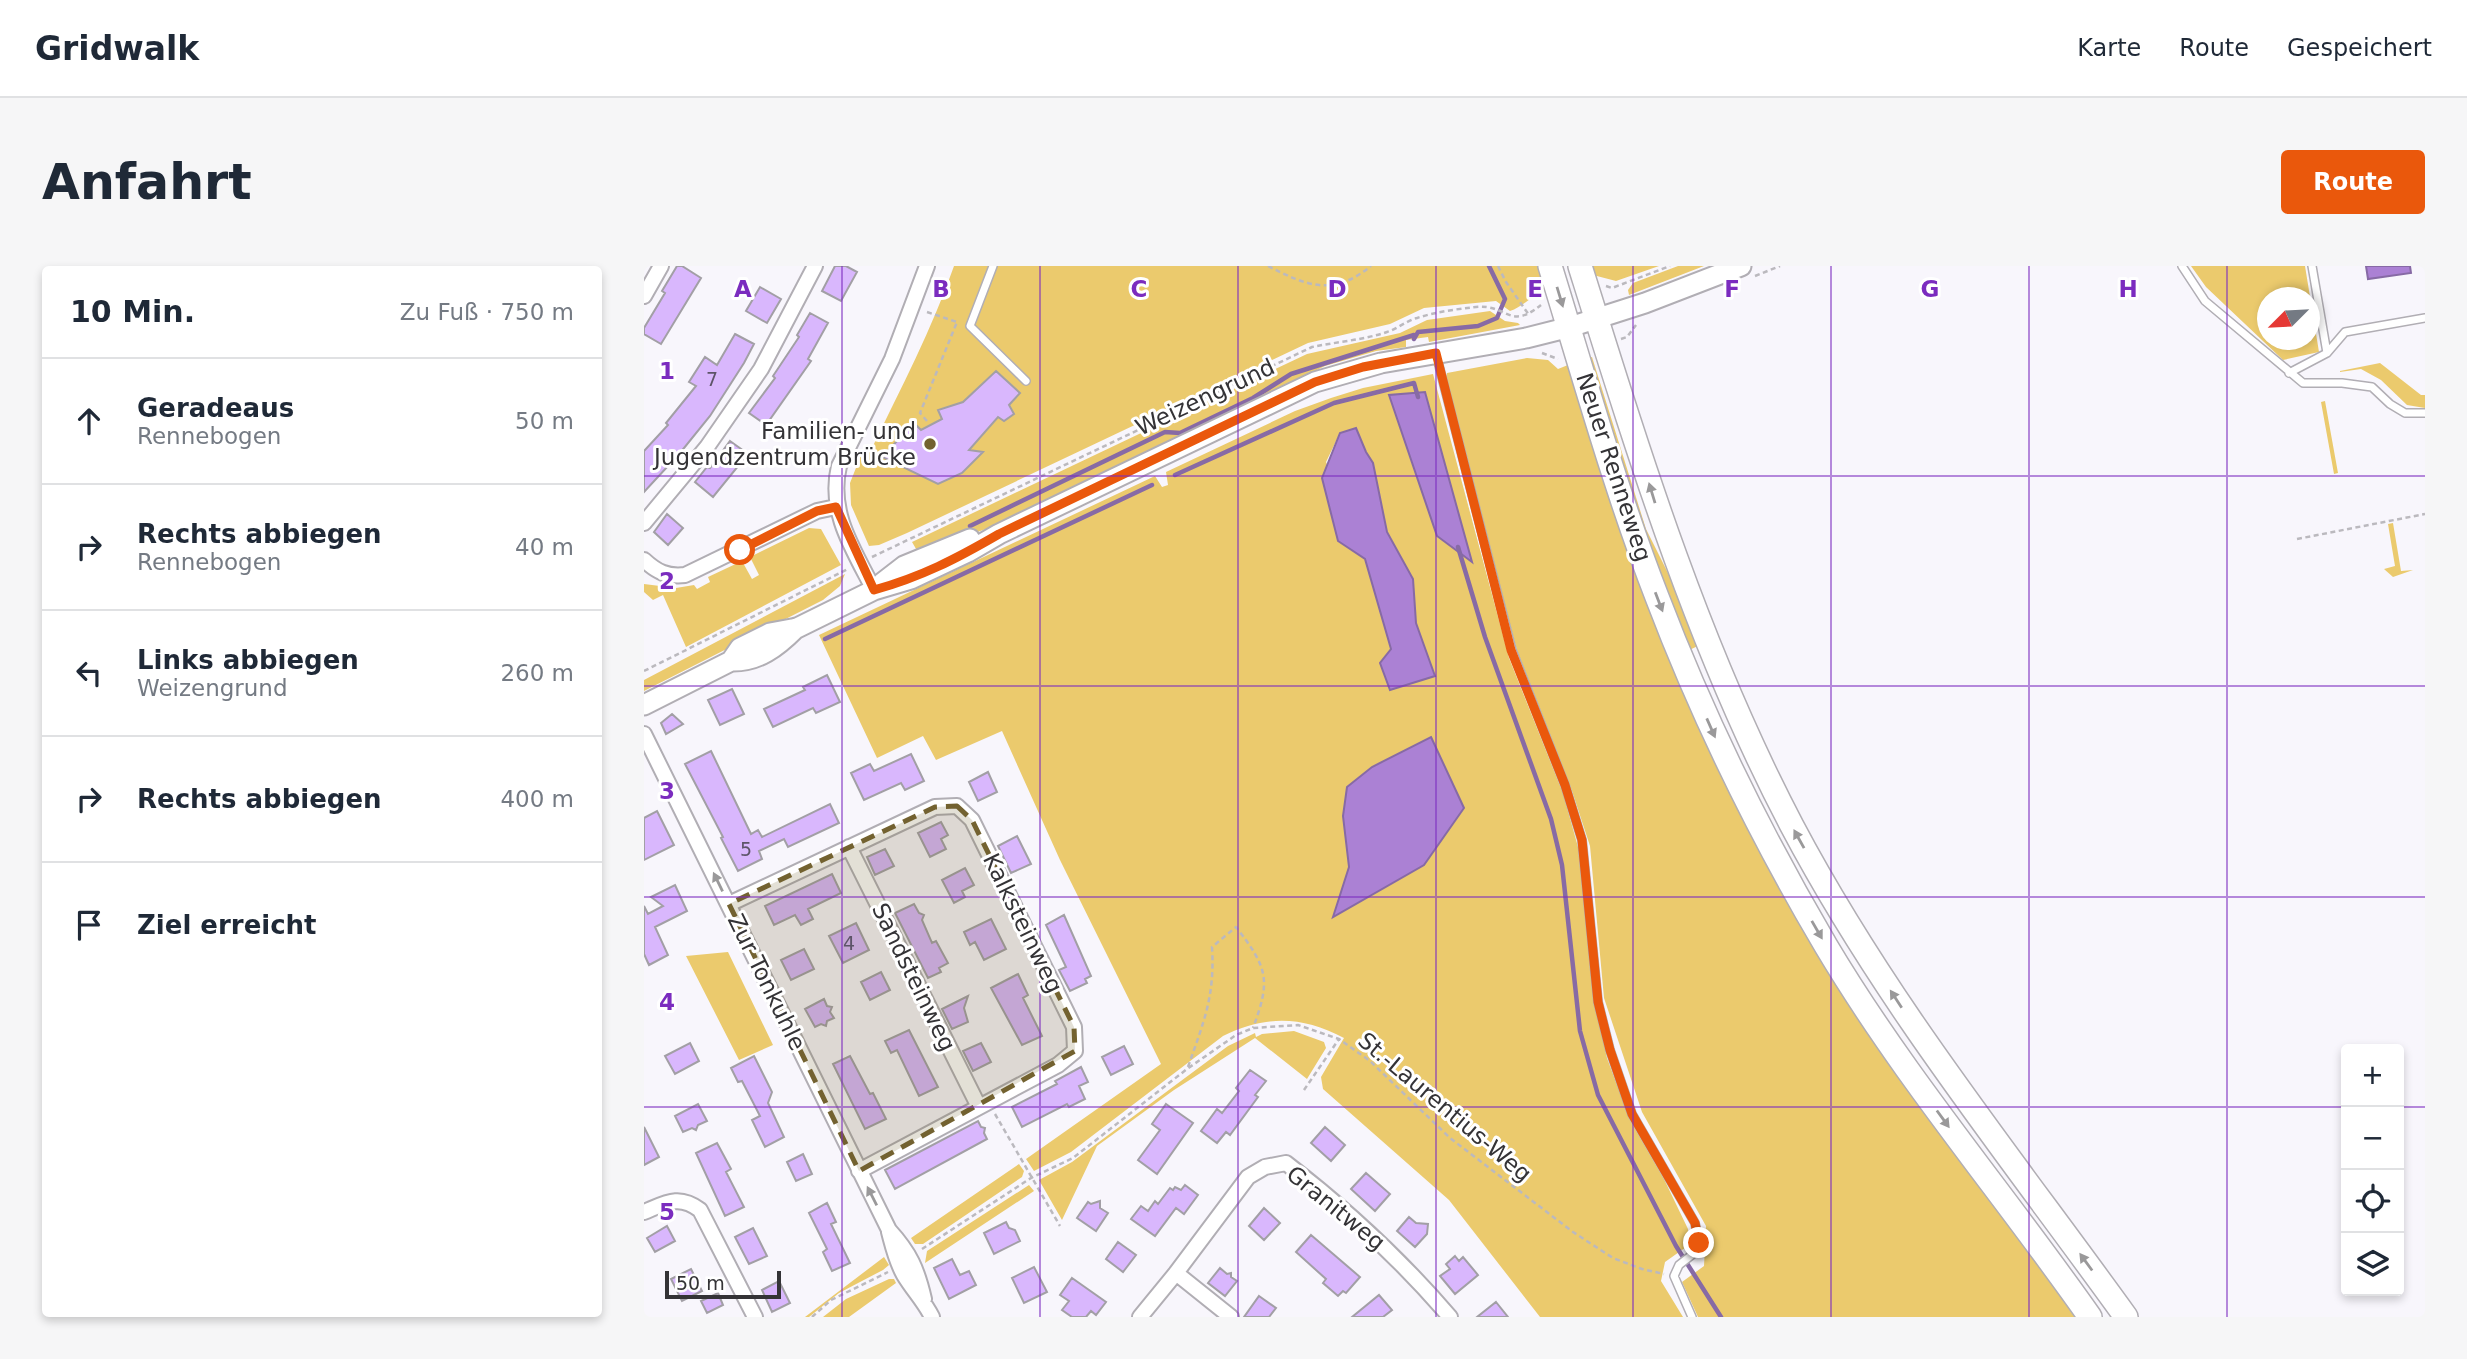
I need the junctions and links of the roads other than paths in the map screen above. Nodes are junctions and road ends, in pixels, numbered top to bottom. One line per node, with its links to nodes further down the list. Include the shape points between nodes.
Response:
1 (661, 266): 10 (street)
2 (815, 266): 20 (street, via 761,369 707,447)
3 (927, 266): 19 (street, via 892,359 839,466)
4 (993, 266): 17 (lane, via 970,327)
5 (1550, 266): 13 (main road, Neuer Renneweg, one-way to 13)
6 (1580, 266): 12 (main road, Neuer Renneweg)
7 (1741, 266): 12 (main road, Weizengrund)
8 (2182, 266): 16 (lane, via 2205,301)
9 (2312, 266): 15 (lane)
10 (644, 296)
11 (2425, 318): 15 (lane, via 2345,332)
12 (1597, 319): 13 (main road, Weizengrund); 38 (main road, Neuer Renneweg, one-way to 12, via 1962,1095 1868,957 1793,829 1710,651 1655,503)
13 (1570, 327): 14 (main road, Weizengrund); 37 (main road, Neuer Renneweg, one-way to 37, via 1633,529 1684,666 1744,797 1843,972 1923,1091)
14 (1436, 353): 22 (main road, Weizengrund, via 1315,382 999,534 970,539 904,566); 36 (lane, via 1511,650 1582,840 1598,1002 1610,1050 1632,1114 1695,1223 1699,1243 1674,1276)
15 (2327, 353): 16 (lane)
16 (2289, 373): 18 (lane, via 2303,383 2372,387 2404,413)
17 (1026, 381)
18 (2425, 413)
19 (836, 507): 21 (street, via 817,511 685,575 660,573); 22 (street)
20 (644, 523)
21 (644, 560)
22 (874, 590): 23 (main road, Weizengrund, via 797,628 778,646 747,662 731,661)
23 (644, 705)
24 (644, 734): 26 (street, Zur Tonkuhle, one-way to 24)
25 (849, 847): 26 (street, Kalksteinweg); 27 (street, Sandsteinweg); 27 (street, Kalksteinweg, via 935,807 957,806 972,820 1074,1027 1075,1051 1058,1065)
26 (729, 904): 28 (street, Zur Tonkuhle)
27 (984, 1104): 28 (street, Kalksteinweg)
28 (859, 1171): 32 (street, Zur Tonkuhle, one-way to 28, via 911,1259 889,1230)
29 (644, 1212): 31 (street, via 671,1200 690,1202 700,1210)
30 (1176, 1273): 33 (street, Granitweg); 34 (street); 35 (street, Granitweg, via 1248,1177 1265,1167 1286,1163 1367,1230)
31 (755, 1317)
32 (932, 1317)
33 (1140, 1317)
34 (1231, 1317)
35 (1450, 1317)
36 (1692, 1317)
37 (2090, 1317)
38 (2126, 1317)

